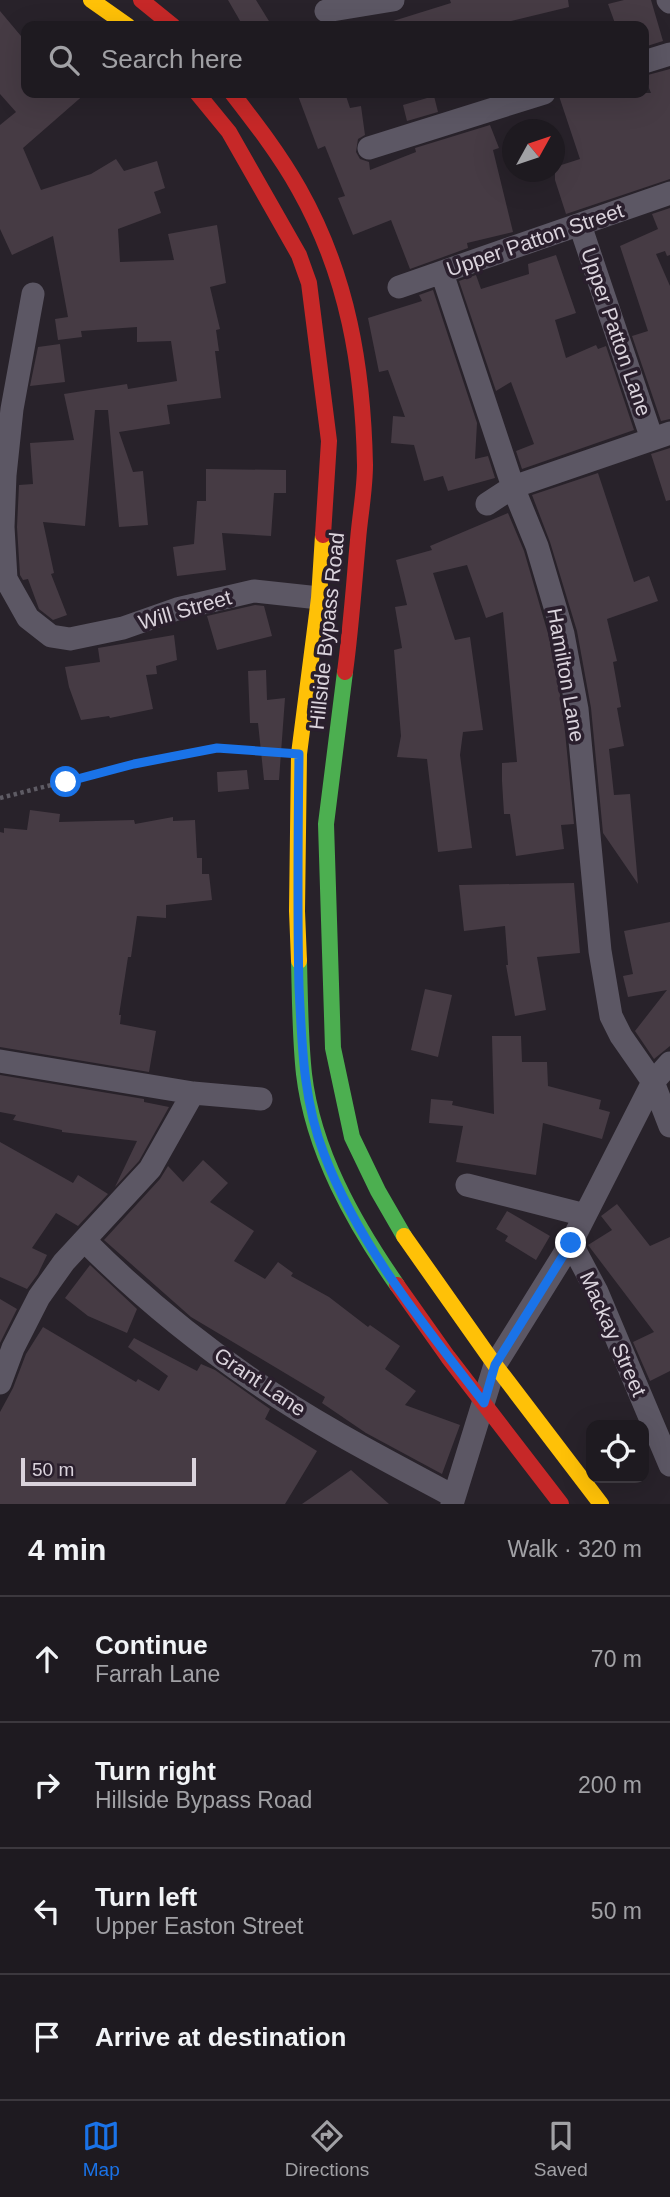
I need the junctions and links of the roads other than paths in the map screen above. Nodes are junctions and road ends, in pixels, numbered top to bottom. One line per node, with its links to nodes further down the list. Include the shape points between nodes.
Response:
1 (91, 0): 5 (street)
2 (141, 0): 6 (street)
3 (393, 0): 4 (street)
4 (326, 11)
5 (121, 21)
6 (167, 21)
7 (670, 54): 8 (street)
8 (649, 60)
9 (201, 98): 21 (street, Hillside Bypass Road, via 229,132 281,220 309,283 329,441)
10 (236, 98): 33 (street, Hillside Bypass Road, via 299,188 318,226 345,301 359,365 365,468 326,824 333,1048 352,1137 378,1191 413,1252)
11 (528, 98): 12 (street)
12 (369, 148)
13 (670, 193): 14 (street, Upper Patton Street)
14 (580, 225): 15 (street, Upper Patton Street); 18 (street, Upper Patton Lane)
15 (442, 273): 16 (street, Upper Patton Street); 19 (street, Hamilton Lane)
16 (399, 287)
17 (33, 293): 21 (street, Will Street, via 12,409 2,527 6,579 28,618 51,636 71,639 254,591)
18 (661, 436): 19 (street)
19 (513, 486): 20 (street); 24 (street, Hamilton Lane, via 563,634 575,696 600,951 611,1016)
20 (487, 504)
21 (319, 598): 35 (street, Hillside Bypass Road, via 299,754 297,911 304,1076 324,1155 352,1213 377,1256)
22 (0, 1061): 25 (street)
23 (670, 1063): 24 (street)
24 (653, 1082): 27 (street, Hamilton Lane); 29 (street)
25 (193, 1093): 26 (street); 30 (street, via 150,1169)
26 (261, 1099)
27 (670, 1126)
28 (467, 1185): 29 (street)
29 (585, 1215): 31 (street)
30 (85, 1241): 32 (street, via 64,1262); 37 (street, Grant Lane, via 180,1327 255,1382)
31 (571, 1243): 33 (street); 36 (street, Mackay Street)
32 (7, 1347): 34 (street)
33 (495, 1365): 35 (street); 39 (street, Hillside Bypass Road)
34 (0, 1383)
35 (484, 1403): 37 (street); 38 (street, Hillside Bypass Road)
36 (670, 1465)
37 (453, 1500)
38 (561, 1504)
39 (601, 1504)

